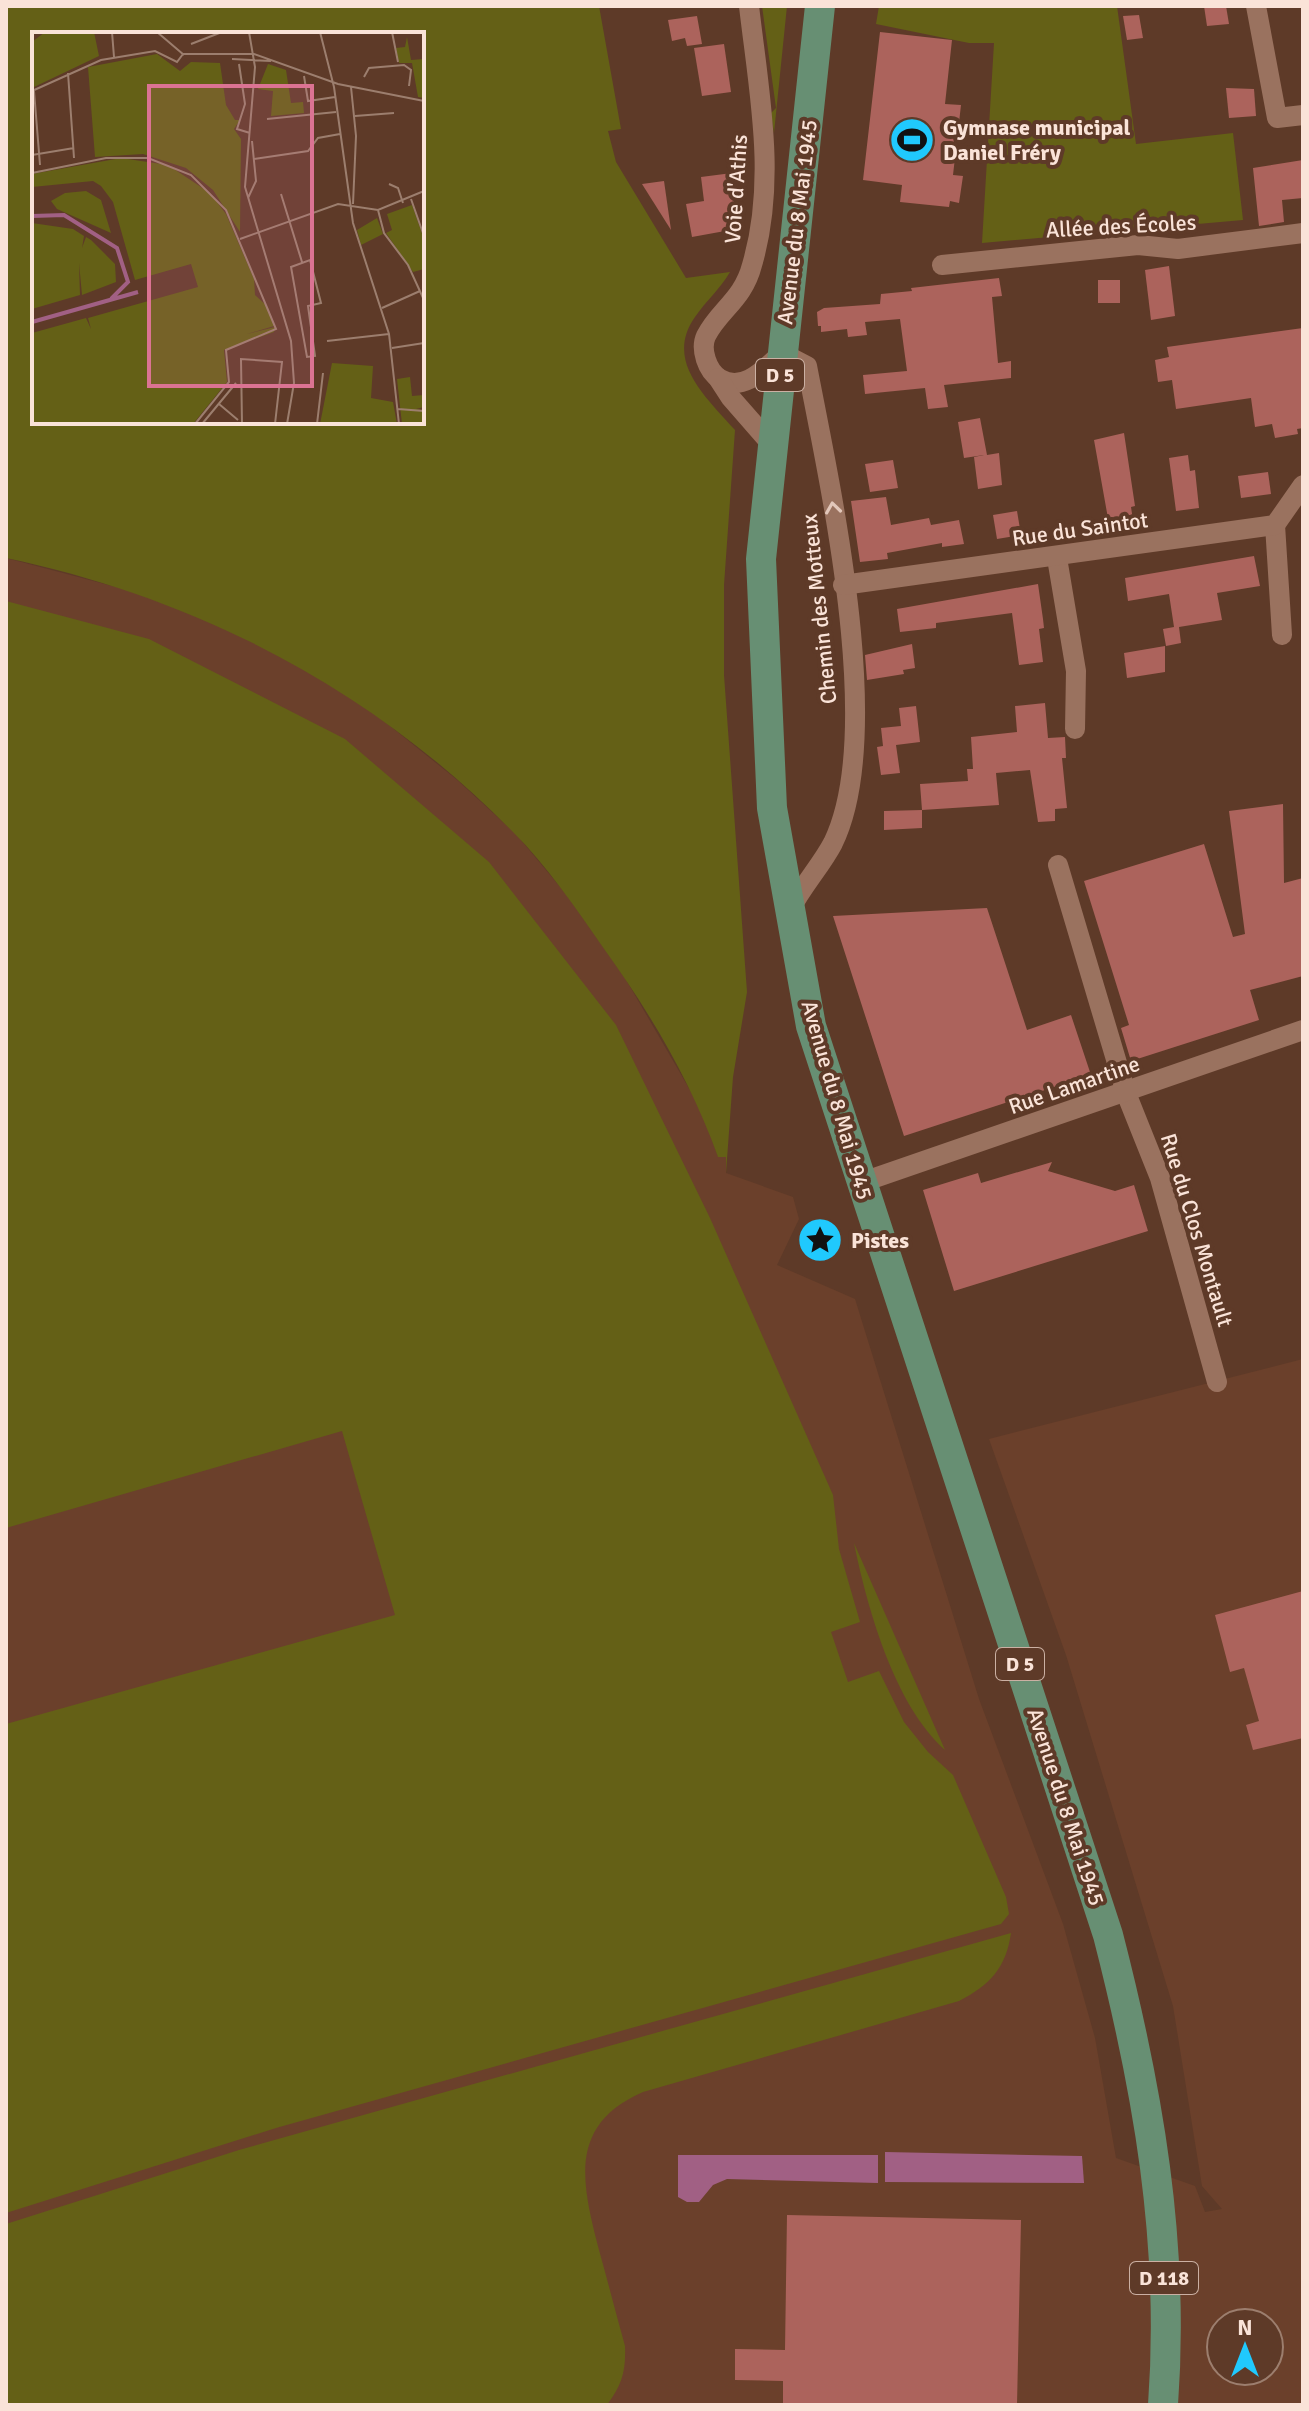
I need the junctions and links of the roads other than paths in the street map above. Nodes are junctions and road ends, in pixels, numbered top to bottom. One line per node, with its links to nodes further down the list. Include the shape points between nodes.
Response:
1 (749, 6): 8 (street, Voie d'Athis, via 767,145 759,241 749,278 706,335 706,357)
2 (1256, 6): 4 (street, via 1277,118)
3 (822, 8): 7 (main road, Avenue du 8 Mai 1945 / D 5)
4 (1303, 115)
5 (1303, 233): 6 (street, Allée des Écoles, via 1178,249 1138,245)
6 (942, 265)
7 (782, 353): 8 (street, via 747,381 733,384); 9 (main road, Avenue du 8 Mai 1945 / D 5); 13 (street, Chemin des Motteux, one-way to 7, via 807,366)
8 (718, 378): 9 (street)
9 (772, 445): 17 (main road, Avenue du 8 Mai 1945 / D 5, via 761,559 764,656 772,808)
10 (1303, 485): 11 (street)
11 (1275, 525): 12 (street, Rue du Saintot); 14 (street)
12 (1057, 558): 13 (street, Rue du Saintot); 15 (street, via 1076,671)
13 (843, 585): 17 (street, Chemin des Motteux, via 852,651 855,764 833,842)
14 (1282, 635)
15 (1075, 729)
16 (1058, 865): 19 (street, Rue du Clos Montault)
17 (790, 910): 20 (main road, Avenue du 8 Mai 1945 / D 5, via 811,1026)
18 (1303, 1030): 19 (street, Rue Lamartine)
19 (1126, 1093): 20 (street, Rue Lamartine); 21 (street, Rue du Clos Montault, via 1160,1178)
20 (860, 1183): 22 (main road, Avenue du 8 Mai 1945 / D 5, via 1108,1935 1137,2048)
21 (1217, 1382)
22 (1155, 2151): 23 (main road, D 118, via 1166,2317)
23 (1163, 2405)

